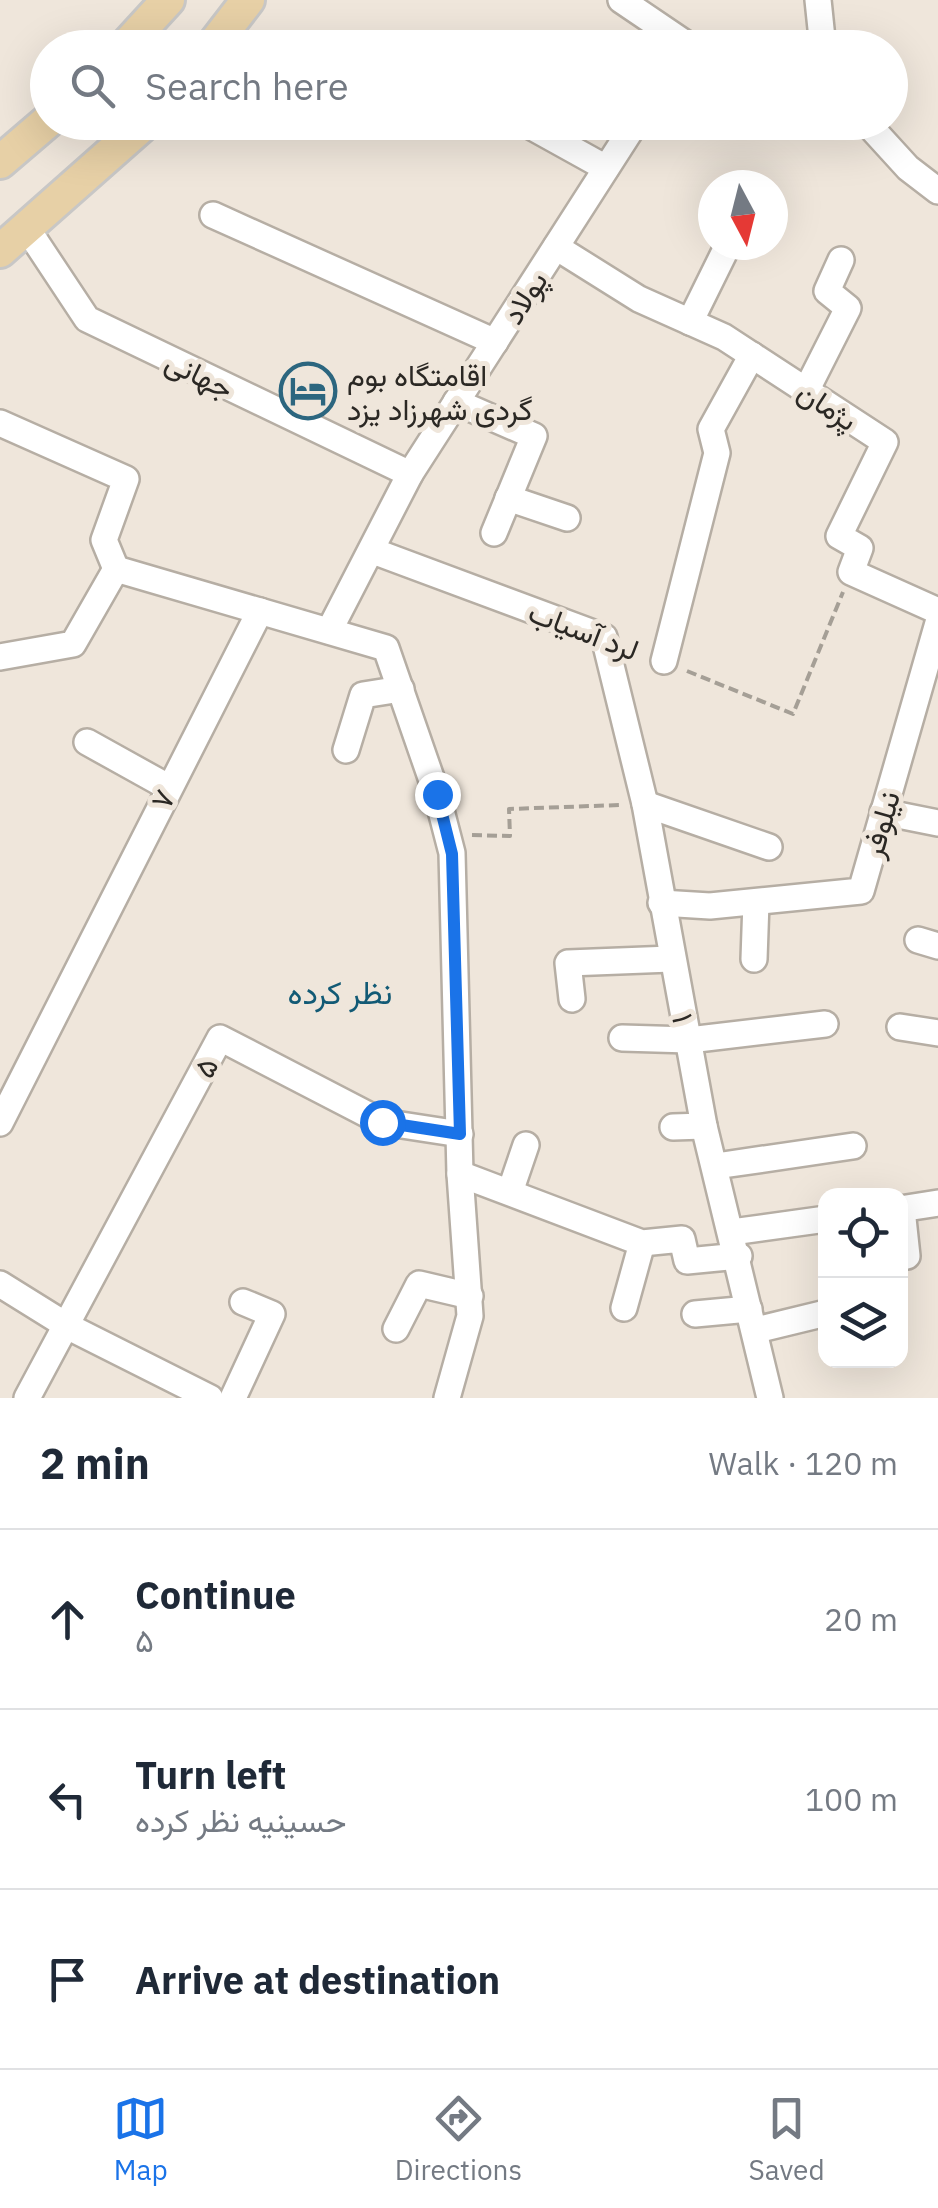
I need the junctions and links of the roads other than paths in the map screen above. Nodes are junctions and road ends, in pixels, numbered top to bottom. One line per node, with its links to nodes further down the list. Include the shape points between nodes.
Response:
1 (168, 0): 5 (main road)
2 (248, 0): 6 (main road)
3 (621, 0): 7 (street)
4 (818, 0): 8 (street)
5 (140, 30)
6 (224, 30)
7 (665, 30)
8 (821, 30)
9 (30, 135): 14 (main road)
10 (126, 140): 20 (main road)
11 (555, 140): 15 (street)
12 (624, 140): 15 (street, پولاد)
13 (882, 140): 16 (street)
14 (3, 155)
15 (606, 168): 21 (street, پولاد)
16 (908, 168): 17 (street); 18 (street)
17 (938, 177)
18 (938, 191)
19 (212, 215): 26 (street)
20 (28, 230): 22 (main road); 31 (street, جهانی, via 87,319)
21 (556, 247): 25 (street, پژمان, via 638,299); 26 (street, پولاد)
22 (0, 251)
23 (721, 260): 25 (street)
24 (841, 260): 28 (street, via 827,291 848,308)
25 (690, 322): 27 (street, پژمان)
26 (495, 342): 29 (street, پولاد)
27 (752, 355): 28 (street, پژمان); 43 (street, via 712,429 717,453)
28 (806, 390): 38 (street, پژمان, via 885,442 839,536 860,548 851,572)
29 (456, 402): 31 (street, پولاد); 32 (street, via 534,436)
30 (0, 423): 36 (street, via 126,479 104,540)
31 (410, 474): 35 (street, پولاد)
32 (508, 498): 33 (street); 34 (street)
33 (567, 518)
34 (494, 533)
35 (374, 551): 40 (street, پولاد); 41 (street, لرد آسیاب)
36 (116, 569): 37 (street); 42 (street, via 73,644)
37 (260, 611): 40 (street); 47 (street, ۷)
38 (938, 611)
39 (938, 623): 49 (street, نیلوفر)
40 (329, 631): 44 (street, via 386,648)
41 (604, 637): 48 (street, ۱)
42 (0, 656)
43 (664, 661)
44 (401, 690): 46 (street, via 363,695); 65 (street, via 452,854)
45 (87, 742): 47 (street)
46 (346, 750)
47 (168, 787): 62 (street, ۷)
48 (645, 804): 51 (street); 53 (street, ۱)
49 (883, 812): 50 (street); 52 (street, نیلوفر, via 860,891)
50 (938, 822)
51 (769, 847)
52 (756, 902): 53 (street, نیلوفر); 55 (street)
53 (661, 903): 54 (street, ۱)
54 (671, 959): 56 (street, via 568,964); 61 (street, ۱)
55 (754, 959)
56 (572, 999)
57 (826, 1024): 61 (street)
58 (900, 1027): 59 (street)
59 (938, 1033)
60 (622, 1038): 61 (street)
61 (689, 1040): 63 (street, ۱)
62 (0, 1122)
63 (704, 1126): 64 (street); 68 (street, ۱)
64 (674, 1127)
65 (460, 1134): 69 (street); 83 (street, ۵, via 382,1122 220,1038)
66 (526, 1145): 70 (street)
67 (853, 1146): 68 (street)
68 (716, 1166): 75 (street, ۱)
69 (460, 1174): 70 (street); 77 (street)
70 (510, 1192): 74 (street)
71 (938, 1203): 72 (street)
72 (908, 1208)
73 (818, 1221): 75 (street)
74 (642, 1242): 75 (street, via 682,1238 686,1262); 79 (street)
75 (735, 1244): 82 (street, ۱)
76 (0, 1284): 83 (street)
77 (470, 1296): 84 (street, via 419,1284); 88 (street)
78 (243, 1302): 87 (street, via 272,1314)
79 (624, 1308)
80 (695, 1314): 82 (street)
81 (818, 1314): 82 (street)
82 (752, 1320): 89 (street, ۱)
83 (69, 1327): 85 (street); 86 (street)
84 (396, 1329)
85 (27, 1398)
86 (210, 1398)
87 (233, 1398)
88 (447, 1398)
89 (770, 1398)

